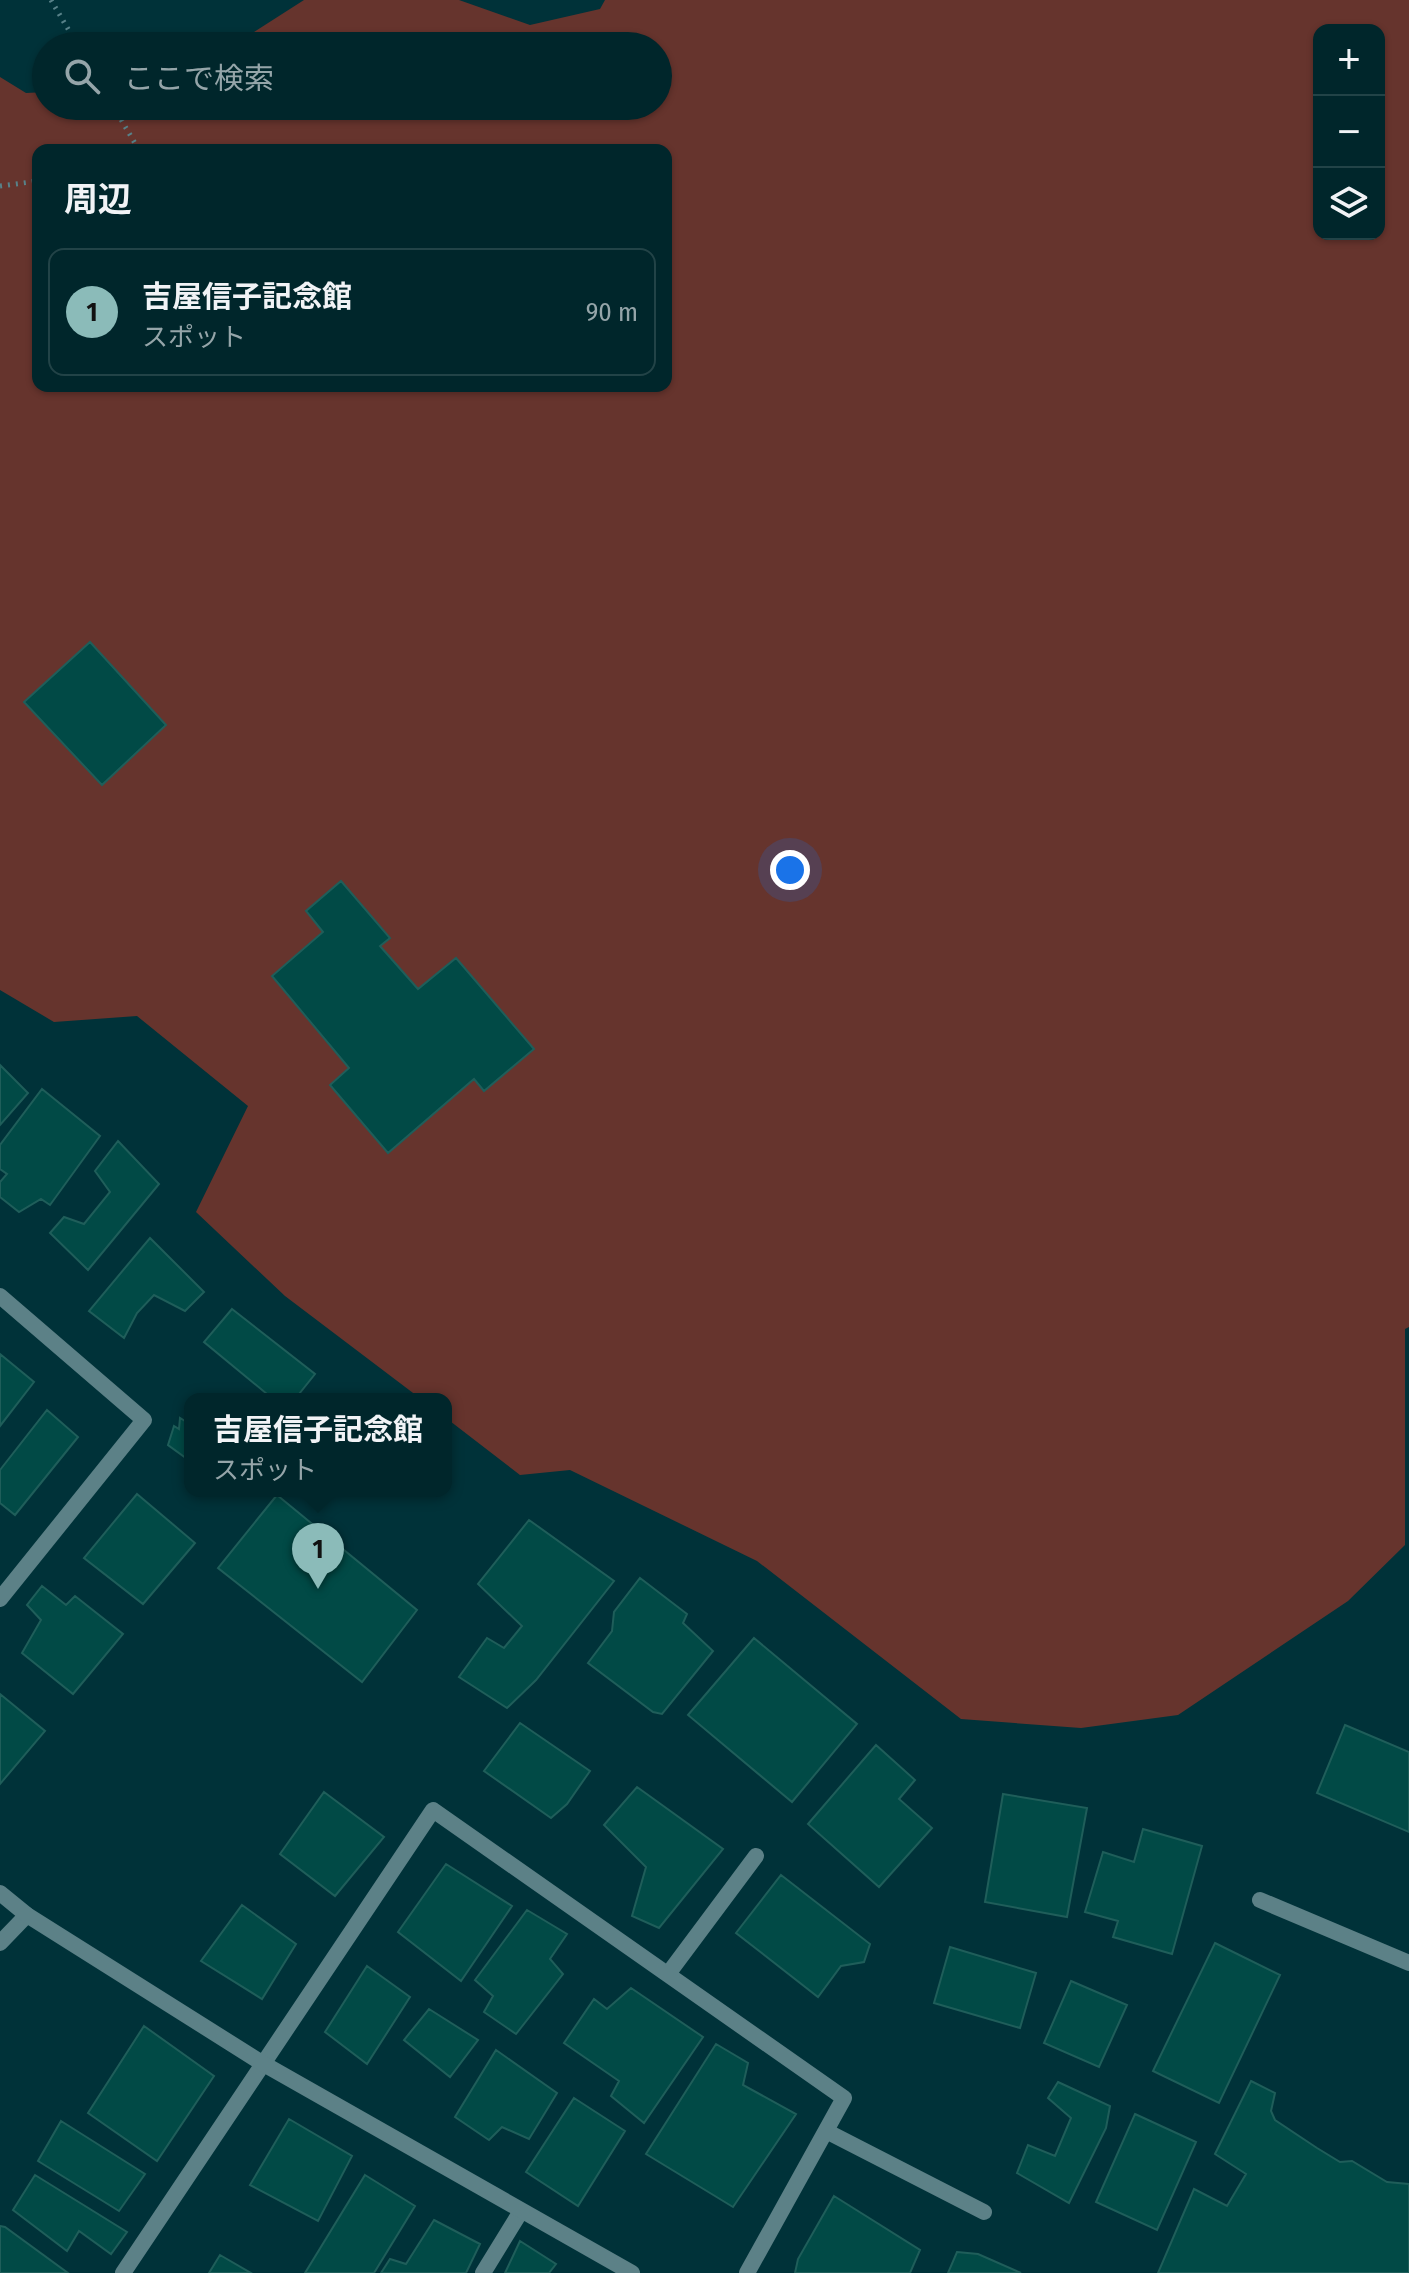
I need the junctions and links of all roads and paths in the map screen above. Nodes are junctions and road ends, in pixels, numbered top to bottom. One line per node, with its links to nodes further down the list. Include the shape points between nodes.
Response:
1 (51, 0): 2 (path)
2 (70, 32)
3 (121, 120): 4 (path)
4 (135, 144)
5 (32, 182): 6 (path)
6 (0, 186)
7 (0, 1296): 8 (street, via 144,1420)
8 (0, 1599)
9 (756, 1856): 15 (street)
10 (0, 1893): 12 (street)
11 (1260, 1900): 14 (street)
12 (27, 1915): 13 (street); 16 (street)
13 (0, 1943)
14 (1409, 1963)
15 (668, 1974): 16 (street, via 433,1810); 17 (street, via 844,2098)
16 (262, 2063): 18 (street); 20 (street)
17 (826, 2131): 19 (street); 23 (street)
18 (521, 2211): 21 (street); 22 (street)
19 (984, 2212)
20 (123, 2273)
21 (483, 2273)
22 (632, 2273)
23 (747, 2273)

